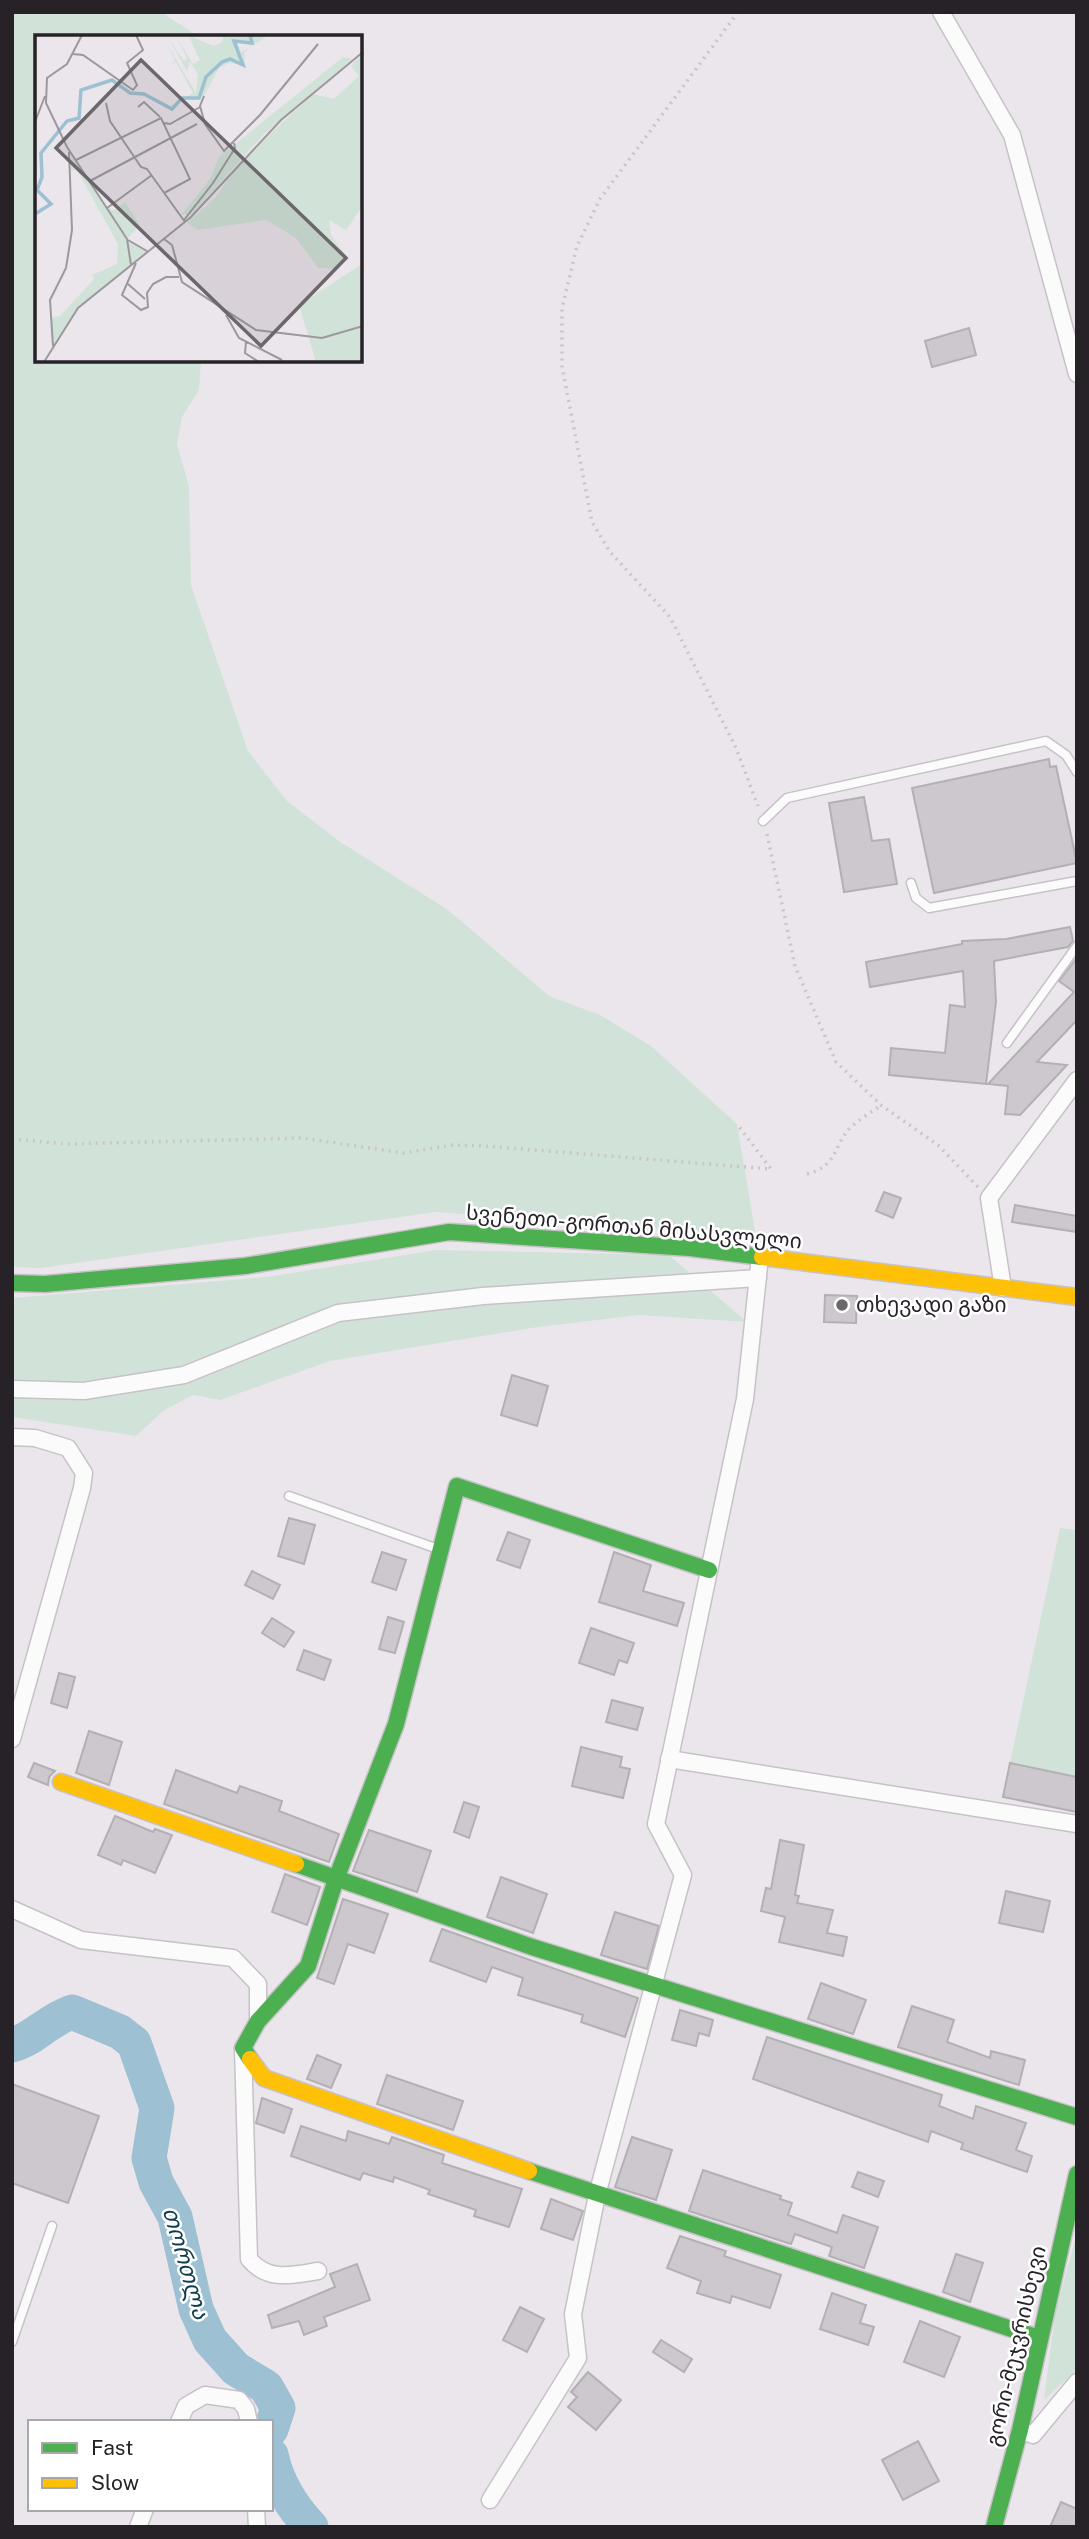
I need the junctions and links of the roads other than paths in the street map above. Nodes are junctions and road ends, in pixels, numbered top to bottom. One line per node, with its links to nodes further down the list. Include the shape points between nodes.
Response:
1 (941, 12): 2 (street, via 1013,135)
2 (1077, 374)
3 (1077, 772): 4 (lane, via 1066,755 1046,741 787,798)
4 (763, 821)
5 (1077, 881): 6 (lane, via 929,908 916,898)
6 (911, 883)
7 (1077, 946): 8 (lane)
8 (1007, 1043)
9 (1077, 1080): 13 (street, via 989,1198)
10 (760, 1257): 11 (street); 12 (street, სვენეთი-გორთან მისასვლელი, via 449,1232 244,1266); 13 (street, სვენეთი-გორთან მისასვლელი)
11 (758, 1278): 15 (street, via 483,1296 338,1313 184,1375 84,1391); 19 (street, via 745,1399)
12 (12, 1283)
13 (1003, 1288): 14 (street, სვენეთი-გორთან მისასვლელი)
14 (1077, 1297)
15 (12, 1389)
16 (12, 1437): 20 (street, via 68,1448 83,1473)
17 (289, 1496): 18 (lane)
18 (441, 1550): 19 (street, via 457,1486); 24 (street, via 396,1724)
19 (709, 1570): 21 (street)
20 (12, 1739)
21 (669, 1759): 23 (street); 26 (street, via 656,1824 683,1875)
22 (61, 1782): 24 (street)
23 (1077, 1824)
24 (336, 1879): 26 (street); 27 (street, via 308,1965)
25 (12, 1909): 27 (street, via 81,1940 233,1958 258,1984)
26 (653, 1984): 29 (street); 31 (street)
27 (258, 2021): 28 (street)
28 (243, 2048): 31 (street, via 264,2078); 33 (street, via 250,2259 271,2276)
29 (1077, 2117)
30 (1077, 2174): 34 (street, გორი-მეჯვრისხევი)
31 (597, 2196): 34 (street); 40 (street, via 573,2314 578,2358)
32 (52, 2226): 35 (lane)
33 (318, 2271)
34 (1039, 2337): 39 (street, გორი-მეჯვრისხევი)
35 (12, 2342)
36 (1077, 2382): 39 (street, via 1033,2435)
37 (180, 2420): 38 (street, via 186,2406 205,2395 239,2400)
38 (249, 2420)
39 (1020, 2430): 41 (street, გორი-მეჯვრისხევი)
40 (490, 2500)
41 (994, 2527)

